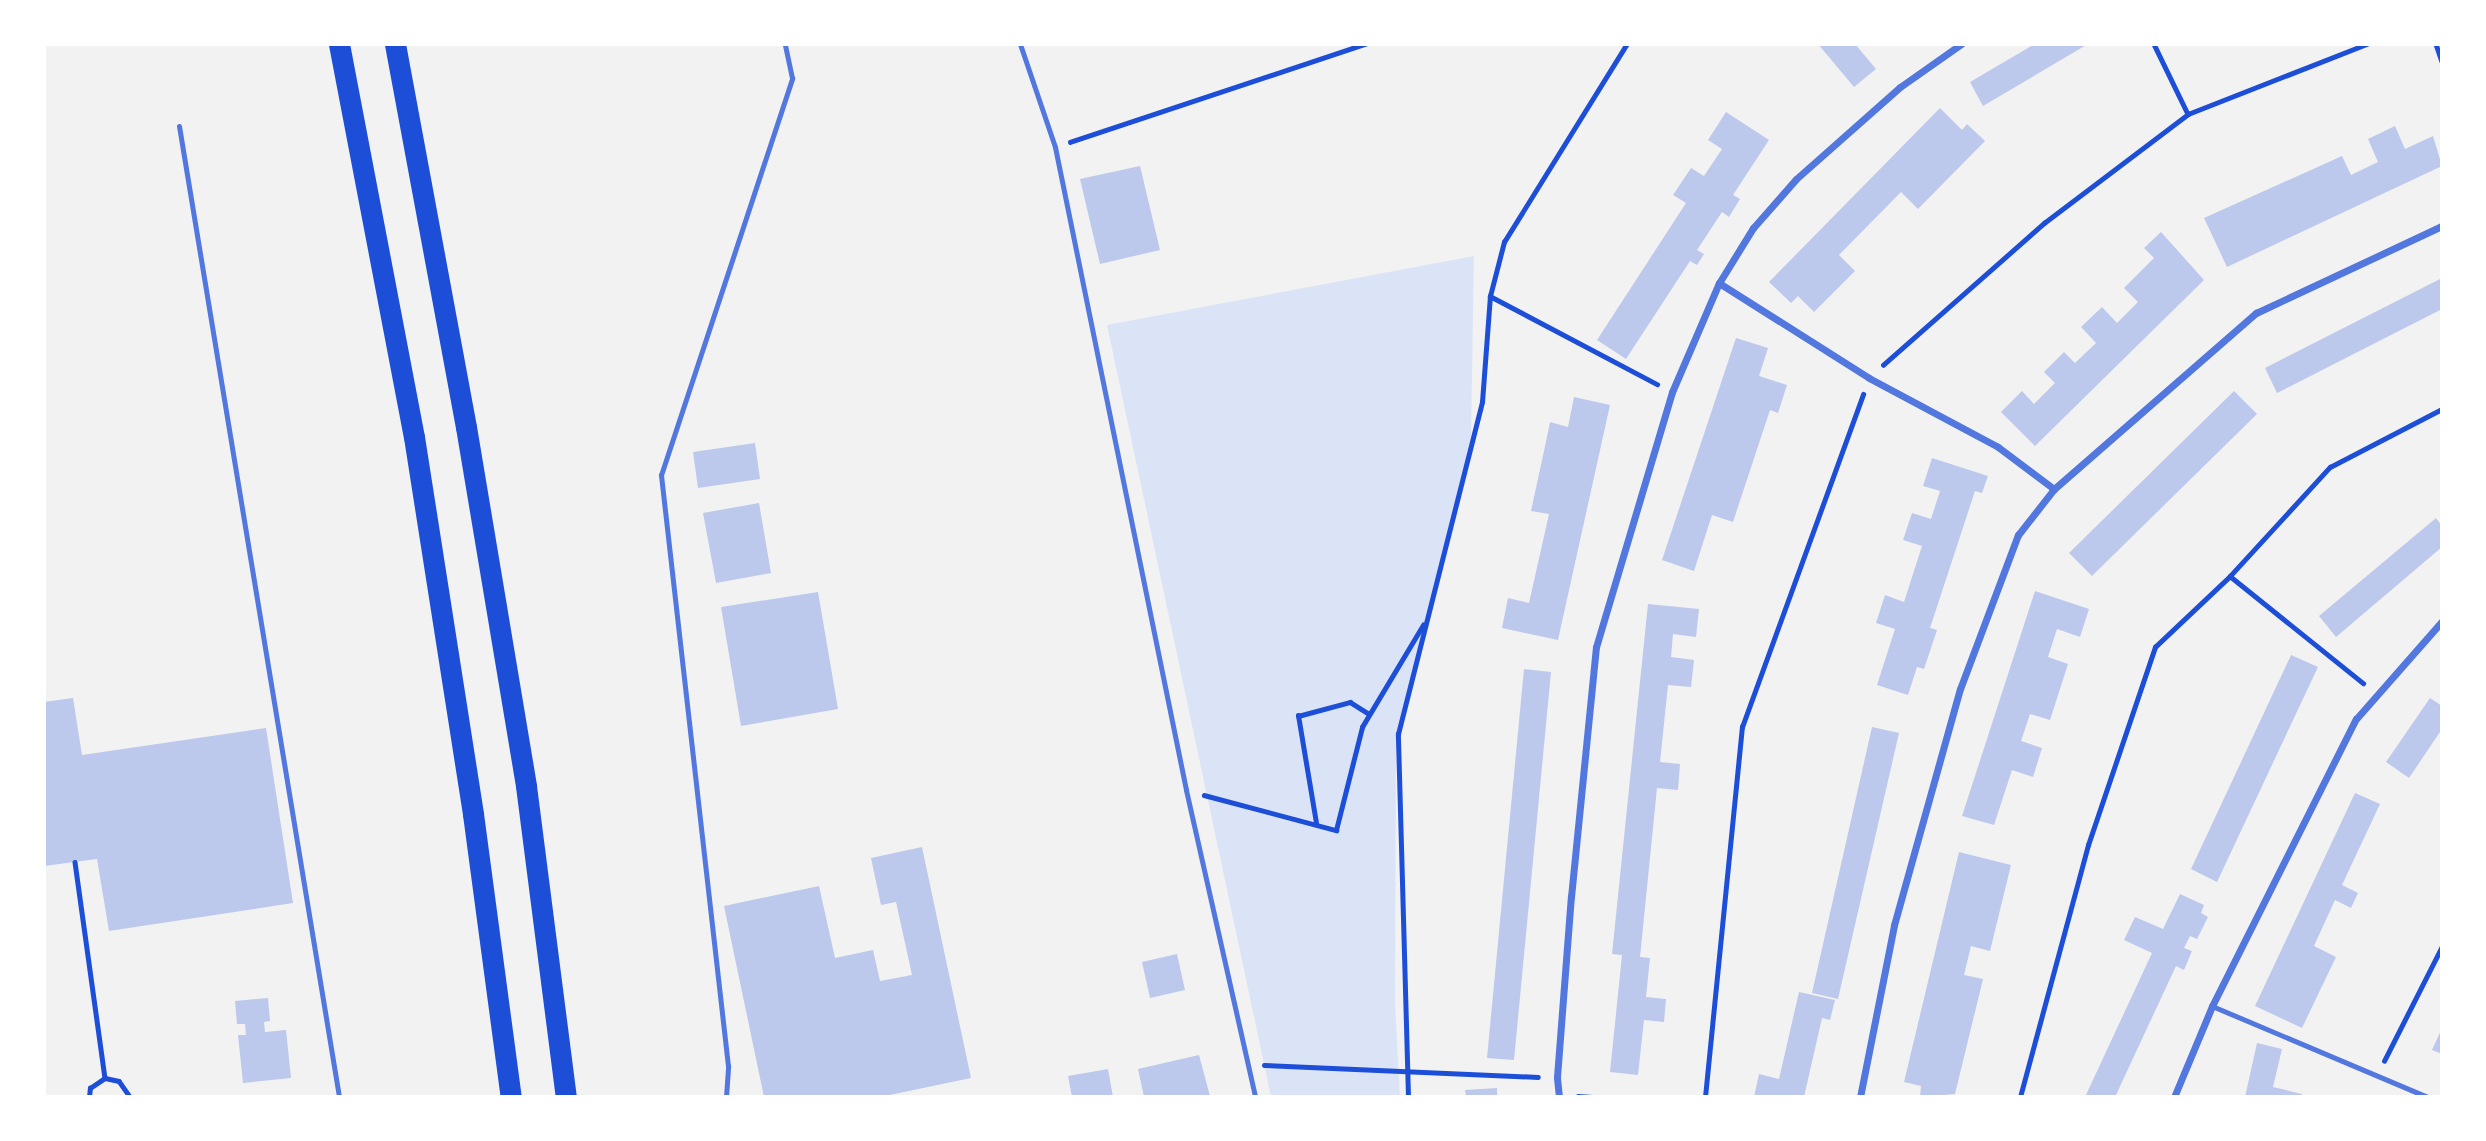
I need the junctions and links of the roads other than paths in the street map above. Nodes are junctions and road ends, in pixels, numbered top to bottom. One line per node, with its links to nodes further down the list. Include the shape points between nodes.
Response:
1 (339, 44): 13 (highway, via 416,450)
2 (395, 44): 14 (highway, via 526,786)
3 (785, 44): 15 (lane, via 792,78 661,475 728,1066)
4 (1020, 44): 16 (lane, via 1055,147 1186,790)
5 (1961, 44): 8 (street, via 1900,88 1797,179 1753,228)
6 (179, 126): 12 (lane)
7 (2442, 226): 9 (street, via 2256,313)
8 (1719, 283): 9 (street, via 1869,378 1998,447); 17 (street, via 1672,392 1596,647 1557,1077)
9 (2054, 489): 18 (street, via 2018,535 1960,689 1894,925)
10 (2442, 621): 11 (street, via 2356,719)
11 (2213, 1006): 19 (street); 20 (lane)
12 (339, 1097)
13 (512, 1097)
14 (566, 1097)
15 (726, 1097)
16 (1255, 1097)
17 (1559, 1097)
18 (1860, 1097)
19 (2174, 1097)
20 (2427, 1097)

